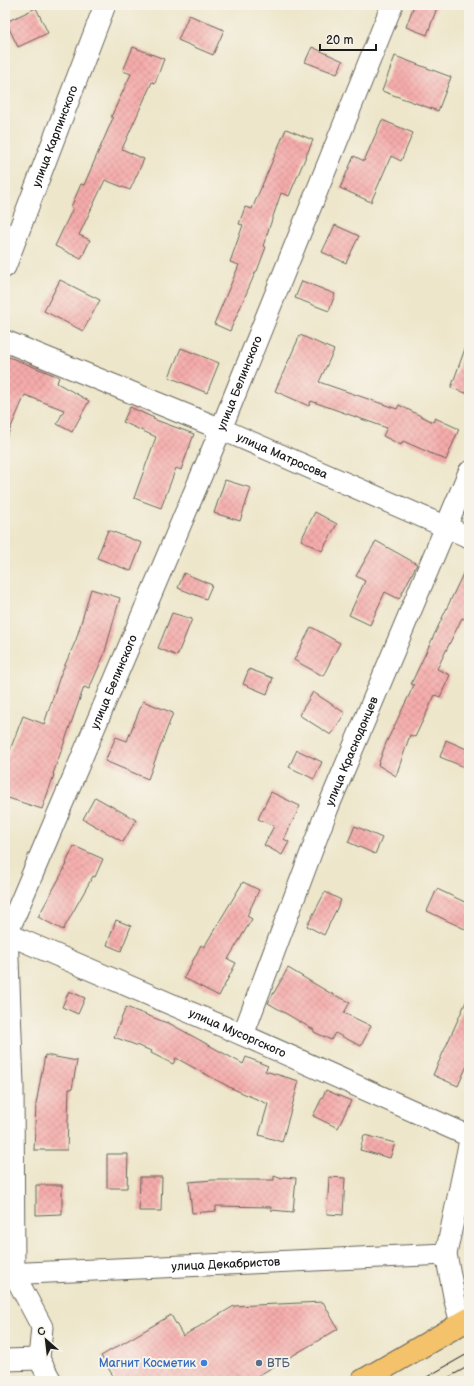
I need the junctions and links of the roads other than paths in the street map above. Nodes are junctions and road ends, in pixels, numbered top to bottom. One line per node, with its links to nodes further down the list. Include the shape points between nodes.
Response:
1 (105, 5): 3 (street, улица Карпинского)
2 (392, 5): 5 (street, улица Белинского)
3 (5, 267)
4 (5, 341): 5 (street, улица Матросова)
5 (221, 429): 7 (street, улица Матросова); 9 (street, улица Белинского)
6 (469, 472): 7 (street, улица Краснодонцев)
7 (446, 527): 8 (street, улица Матросова); 10 (street, улица Краснодонцев, via 327,810)
8 (469, 537)
9 (6, 934): 10 (street, улица Мусоргского); 11 (street, улица Белинского)
10 (242, 1035): 12 (street, улица Мусоргского)
11 (9, 1085): 15 (street, улица Белинского)
12 (469, 1136)
13 (469, 1145): 14 (street)
14 (446, 1254): 15 (street, улица Декабристов); 16 (street, via 455,1302)
15 (9, 1274): 18 (street, улица Белинского, via 42,1328)
16 (465, 1321): 20 (main road)
17 (5, 1360): 18 (street)
18 (39, 1360): 19 (street)
19 (51, 1381)
20 (362, 1381)

